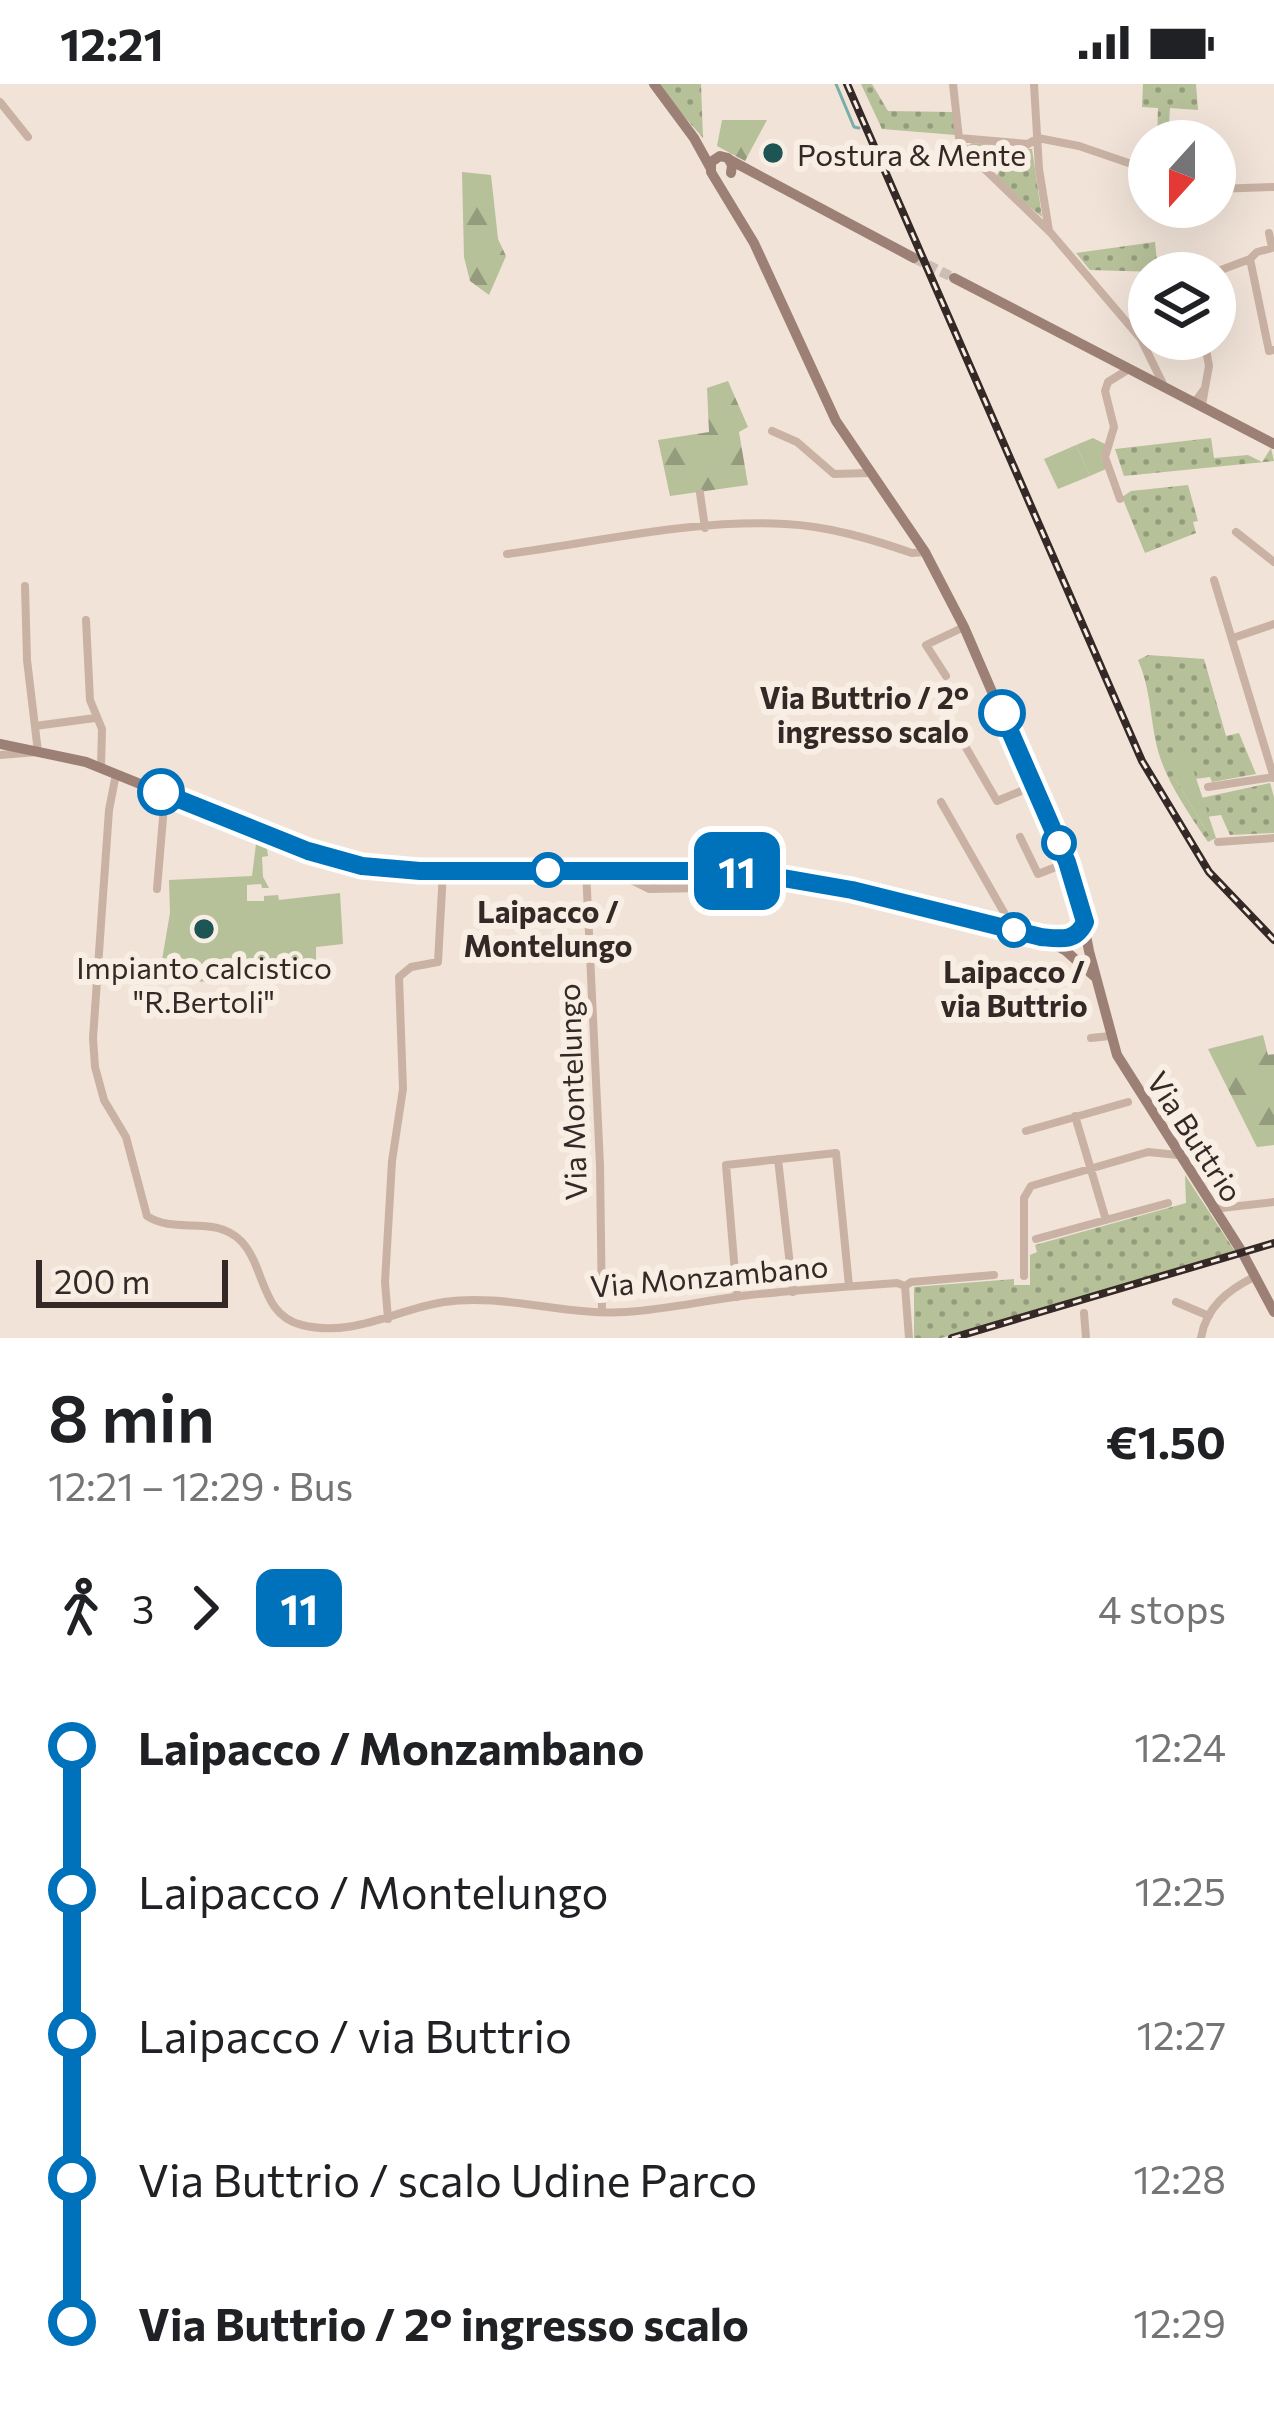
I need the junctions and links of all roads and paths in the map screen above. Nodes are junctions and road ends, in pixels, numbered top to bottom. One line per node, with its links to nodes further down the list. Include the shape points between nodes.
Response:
1 (653, 84): 9 (street)
2 (953, 84): 6 (street)
3 (1034, 84): 7 (street)
4 (0, 102): 5 (street)
5 (28, 137)
6 (959, 138): 7 (street); 12 (street)
7 (1038, 138): 8 (street); 12 (street)
8 (1128, 163)
9 (723, 168): 14 (street, via 757,174); 25 (street, via 728,200 836,421)
10 (1274, 187): 11 (street)
11 (1236, 188)
12 (1049, 232): 21 (street, via 1141,339)
13 (1269, 232): 15 (street, via 1272,248)
14 (914, 258)
15 (1250, 259): 16 (street); 18 (street)
16 (1236, 264)
17 (954, 278): 20 (street)
18 (1274, 350)
19 (1209, 360): 22 (street)
20 (1130, 368): 21 (street); 27 (street, via 1105,391 1114,427 1106,457)
21 (1164, 386): 22 (street)
22 (1198, 403): 24 (street)
23 (772, 431): 25 (street, via 834,474)
24 (1274, 444)
25 (870, 473): 30 (street)
26 (700, 493): 28 (street)
27 (1120, 499)
28 (705, 528): 30 (street, via 798,525); 31 (street)
29 (1235, 532): 32 (street)
30 (925, 552): 37 (street)
31 (507, 554)
32 (1274, 562)
33 (1214, 580): 38 (street)
34 (25, 586): 41 (street)
35 (86, 620): 40 (street)
36 (1274, 624): 38 (street)
37 (964, 627): 39 (street, via 926,645); 50 (street)
38 (1233, 638): 44 (street)
39 (946, 676)
40 (95, 718): 41 (street); 47 (street)
41 (35, 726): 45 (street)
42 (961, 739): 50 (street, via 998,801)
43 (0, 744): 45 (street)
44 (1269, 744): 49 (street)
45 (38, 752): 46 (street); 47 (street)
46 (0, 754)
47 (101, 767): 48 (street)
48 (116, 772): 52 (street); 93 (street, via 93,1038 104,1100 126,1137 147,1216 235,1235 275,1308)
49 (1274, 777): 51 (street)
50 (1034, 785): 57 (street)
51 (1208, 787)
52 (165, 794): 60 (street, via 336,860); 62 (street)
53 (941, 802): 63 (street)
54 (1021, 837): 57 (street, via 1038,874)
55 (1274, 838): 56 (street)
56 (1218, 842)
57 (1067, 862): 64 (street, via 1085,922)
58 (586, 869): 59 (street); 60 (street); 88 (street, Via Montelungo)
59 (620, 869): 61 (street, via 743,871); 61 (street, via 649,889)
60 (443, 871): 92 (street, via 438,962 399,977 403,1089 392,1161)
61 (825, 884): 63 (street)
62 (157, 889)
63 (1014, 930): 64 (street)
64 (1077, 946): 65 (street, Via Buttrio, via 1097,979)
65 (1110, 1036): 66 (street); 70 (street, Via Buttrio)
66 (1091, 1038)
67 (1128, 1102): 68 (street)
68 (1076, 1116): 69 (street); 72 (street)
69 (1026, 1131)
70 (1162, 1145): 72 (street); 76 (street, Via Buttrio, via 1179,1155)
71 (778, 1159): 83 (street, via 836,1153); 85 (street); 86 (street, via 725,1165)
72 (1092, 1168): 77 (street); 81 (street, via 1026,1192)
73 (1274, 1202): 75 (street)
74 (1168, 1203): 77 (street)
75 (1245, 1206): 76 (street); 78 (street)
76 (1214, 1209): 78 (street, Via Buttrio)
77 (1106, 1220): 79 (street)
78 (1226, 1228): 82 (street, Via Buttrio)
79 (1036, 1239)
80 (994, 1276): 84 (street, Via Monzambano)
81 (1024, 1276)
82 (1254, 1277): 89 (street, Via Buttrio); 91 (street)
83 (849, 1286): 84 (street, Via Monzambano); 85 (street, Via Monzambano)
84 (904, 1286): 95 (street)
85 (793, 1292): 86 (street, Via Monzambano)
86 (736, 1297): 88 (street, Via Monzambano)
87 (1176, 1303): 91 (street)
88 (602, 1312): 92 (street, Via Monzambano, via 448,1301)
89 (1274, 1312)
90 (1084, 1313): 96 (street)
91 (1209, 1316): 97 (street)
92 (388, 1319): 93 (street, Via Monzambano)
93 (308, 1327): 94 (street)
94 (315, 1338)
95 (909, 1338)
96 (1086, 1338)
97 (1202, 1338)

